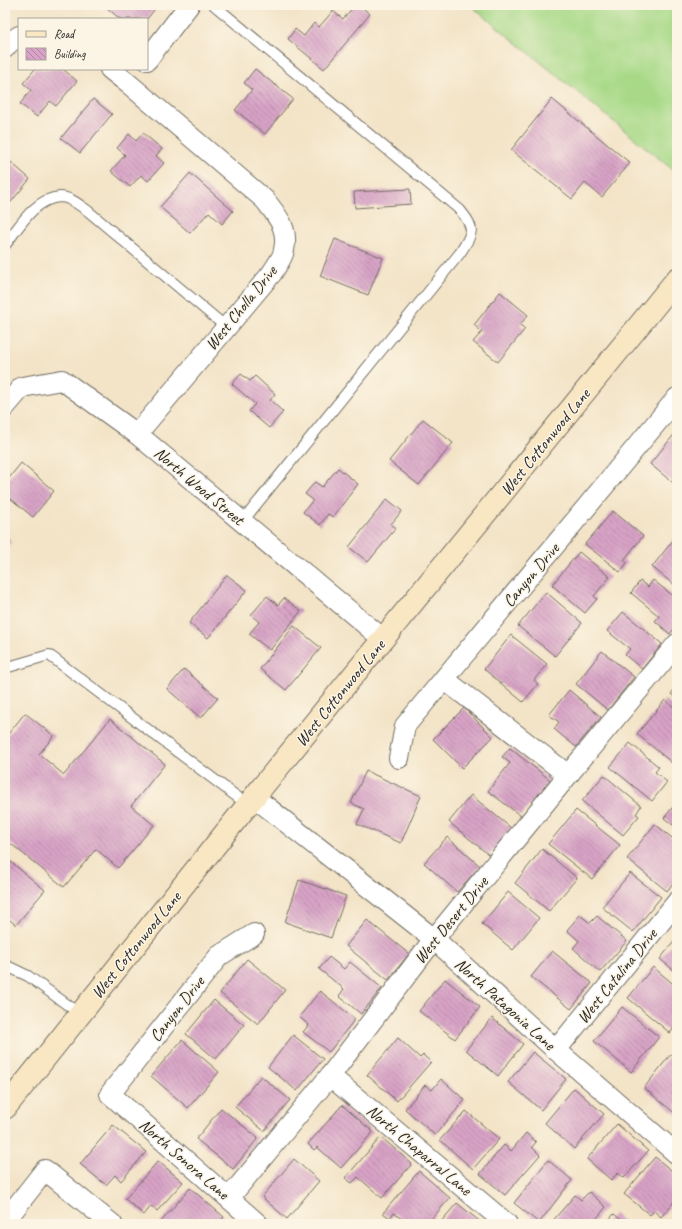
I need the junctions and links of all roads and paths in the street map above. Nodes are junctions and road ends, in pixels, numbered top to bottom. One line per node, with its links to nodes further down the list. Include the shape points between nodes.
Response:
1 (189, 5): 5 (street)
2 (214, 5): 14 (lane, via 460,210 472,230 460,253)
3 (18, 37): 4 (street)
4 (5, 48)
5 (148, 59)
6 (113, 70): 7 (street, West Cholla Drive)
7 (135, 77): 10 (street, West Cholla Drive, via 265,200 280,220 285,234 284,252 272,272)
8 (5, 245): 10 (lane, via 32,211 46,200 61,197 74,201)
9 (677, 279): 15 (main road, West Cottonwood Lane)
10 (226, 327): 13 (street, West Cholla Drive)
11 (677, 398): 18 (street, Canyon Drive)
12 (5, 407): 13 (street, North Wood Street, via 22,387 62,380)
13 (137, 434): 14 (street, North Wood Street)
14 (242, 522): 15 (street, North Wood Street)
15 (383, 639): 21 (main road, West Cottonwood Lane)
16 (677, 644): 20 (street, West Desert Drive)
17 (5, 668): 21 (lane, via 49,655)
18 (444, 679): 19 (street, Canyon Drive, via 405,726); 20 (street)
19 (399, 758)
20 (568, 775): 24 (street, West Desert Drive)
21 (251, 801): 24 (street, North Patagonia Lane); 26 (main road, West Cottonwood Lane)
22 (677, 902): 27 (street, West Catalina Drive)
23 (254, 934): 29 (street, Canyon Drive, via 219,956)
24 (434, 939): 27 (street, North Patagonia Lane); 28 (street, West Desert Drive)
25 (5, 965): 26 (lane, via 28,976)
26 (80, 1014): 30 (main road, West Cottonwood Lane)
27 (556, 1050): 31 (street, North Patagonia Lane)
28 (330, 1076): 32 (street, West Desert Drive); 36 (street, North Chaparral Lane)
29 (110, 1094): 32 (street, North Sonora Lane)
30 (5, 1108)
31 (677, 1154)
32 (229, 1198): 35 (street, North Sonora Lane)
33 (5, 1222): 34 (street, via 45,1170)
34 (112, 1224)
35 (258, 1224)
36 (507, 1224)

